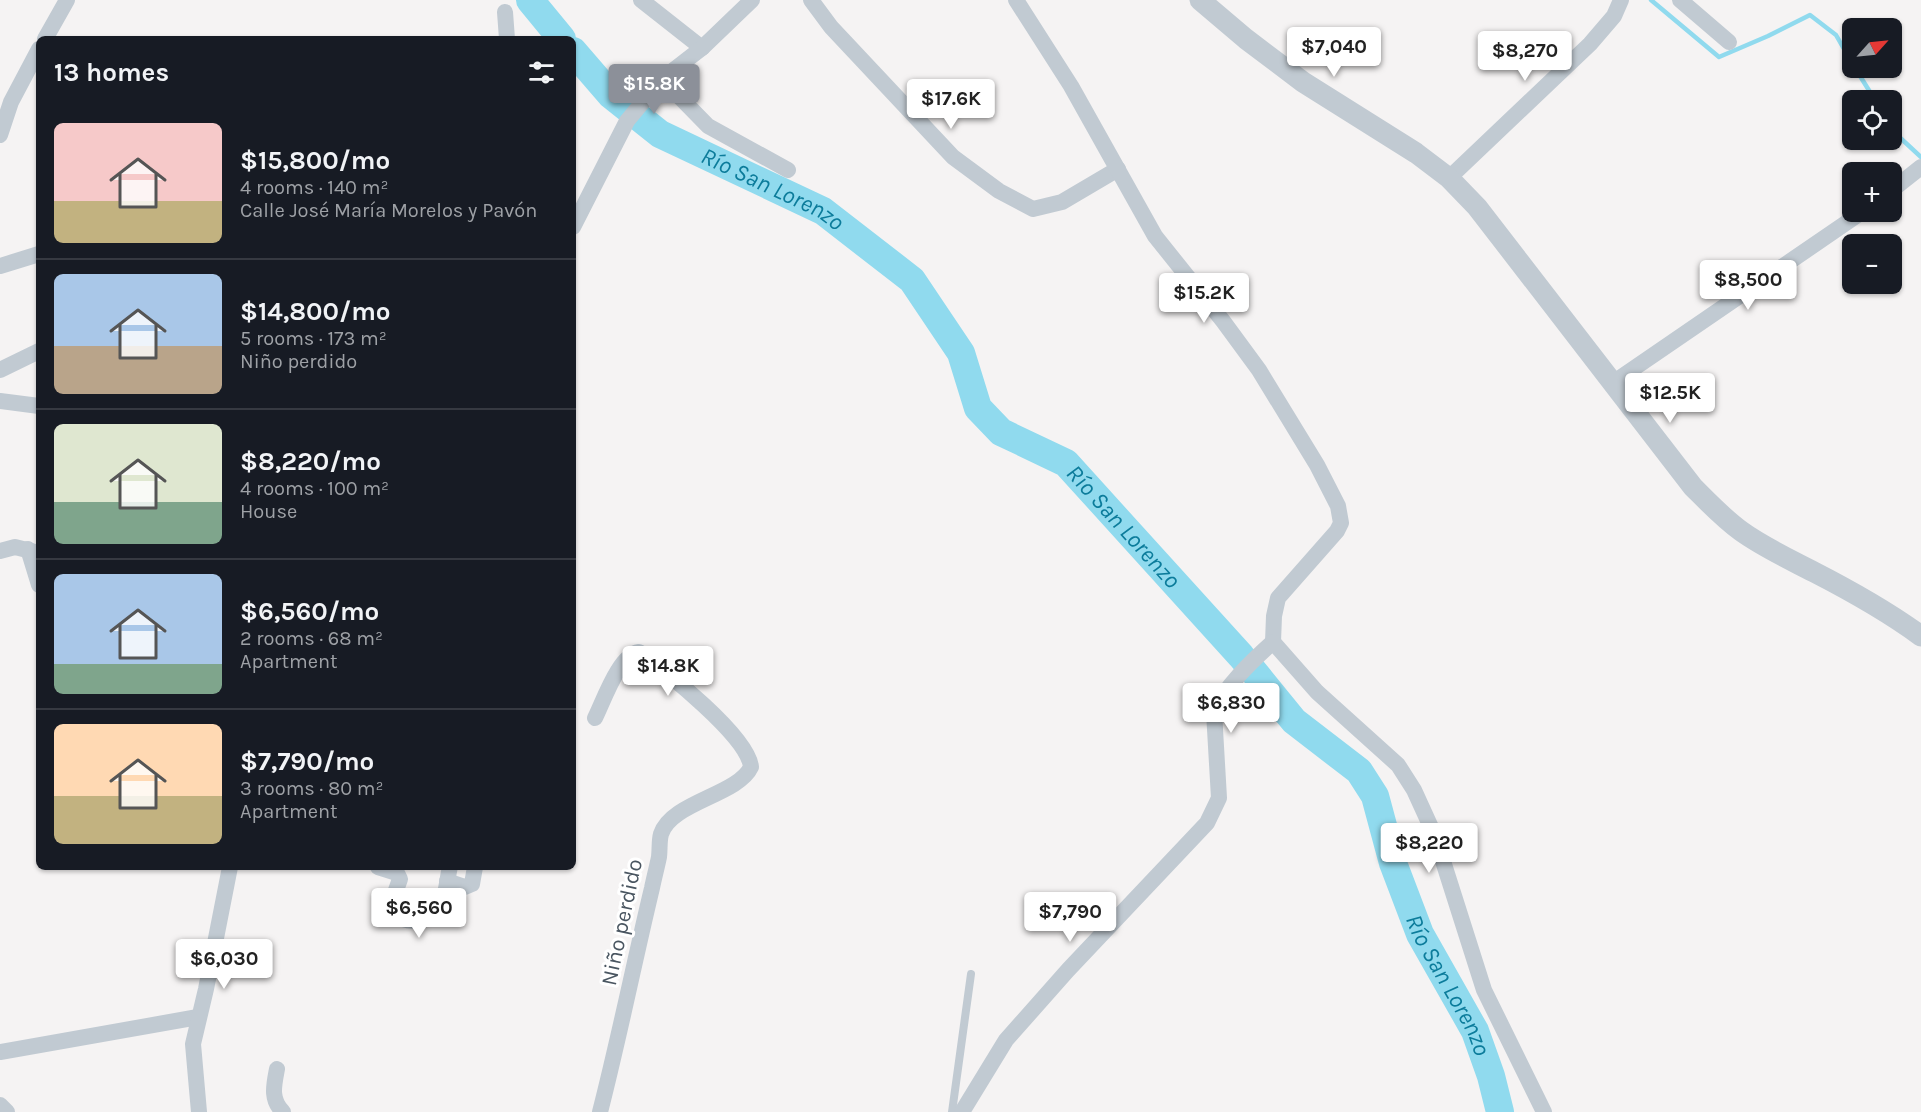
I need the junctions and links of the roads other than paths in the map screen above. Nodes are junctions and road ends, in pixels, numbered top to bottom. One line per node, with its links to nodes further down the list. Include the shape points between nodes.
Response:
1 (67, 0): 10 (street)
2 (641, 0): 13 (street)
3 (752, 0): 13 (street)
4 (811, 0): 17 (street, via 831,27 953,157 999,191 1033,209 1062,202)
5 (1016, 0): 17 (street)
6 (1200, 0): 20 (street, via 1303,82)
7 (1621, 0): 20 (street, via 1614,16 1590,45)
8 (1680, 0): 12 (street)
9 (505, 12): 11 (street)
10 (47, 36)
11 (507, 36)
12 (1729, 42)
13 (702, 48): 15 (street)
14 (36, 55): 16 (street, via 11,102)
15 (658, 84): 18 (street, via 708,126); 22 (street, via 627,121)
16 (0, 135)
17 (1118, 169): 34 (street, via 1155,236 1259,370 1338,506 1341,523 1337,531 1278,598)
18 (788, 170)
19 (1916, 170): 21 (street)
20 (1449, 178): 28 (street, via 1477,207)
21 (1902, 182)
22 (576, 220)
23 (1847, 222): 28 (street)
24 (36, 255): 25 (street)
25 (0, 266)
26 (36, 352): 27 (street)
27 (0, 370)
28 (1614, 381): 33 (street, via 1694,487 1741,531 1862,597)
29 (0, 401): 30 (street)
30 (36, 406)
31 (0, 550): 32 (street, via 15,547)
32 (34, 551)
33 (1921, 636)
34 (1267, 648): 50 (street, via 1220,699 1214,712 1220,798 1207,824 1006,1040); 51 (street, via 1398,765 1414,790 1435,836 1484,990)
35 (595, 718): 48 (street, Niño perdido, via 621,665 628,655 639,652 715,717 746,751 751,767 738,781 684,810 661,833 659,858)
36 (229, 870): 41 (street)
37 (387, 870): 39 (street, via 400,879 389,910 407,921 432,916 442,904)
38 (474, 870): 39 (street, via 472,884 465,887)
39 (448, 874)
40 (971, 974): 49 (lane)
41 (198, 1017): 42 (street); 46 (street, via 193,1044)
42 (0, 1052)
43 (277, 1069): 47 (street, via 273,1092)
44 (0, 1105): 45 (street)
45 (7, 1112)
46 (199, 1112)
47 (283, 1112)
48 (600, 1112)
49 (952, 1112)
50 (962, 1112)
51 (1544, 1112)

